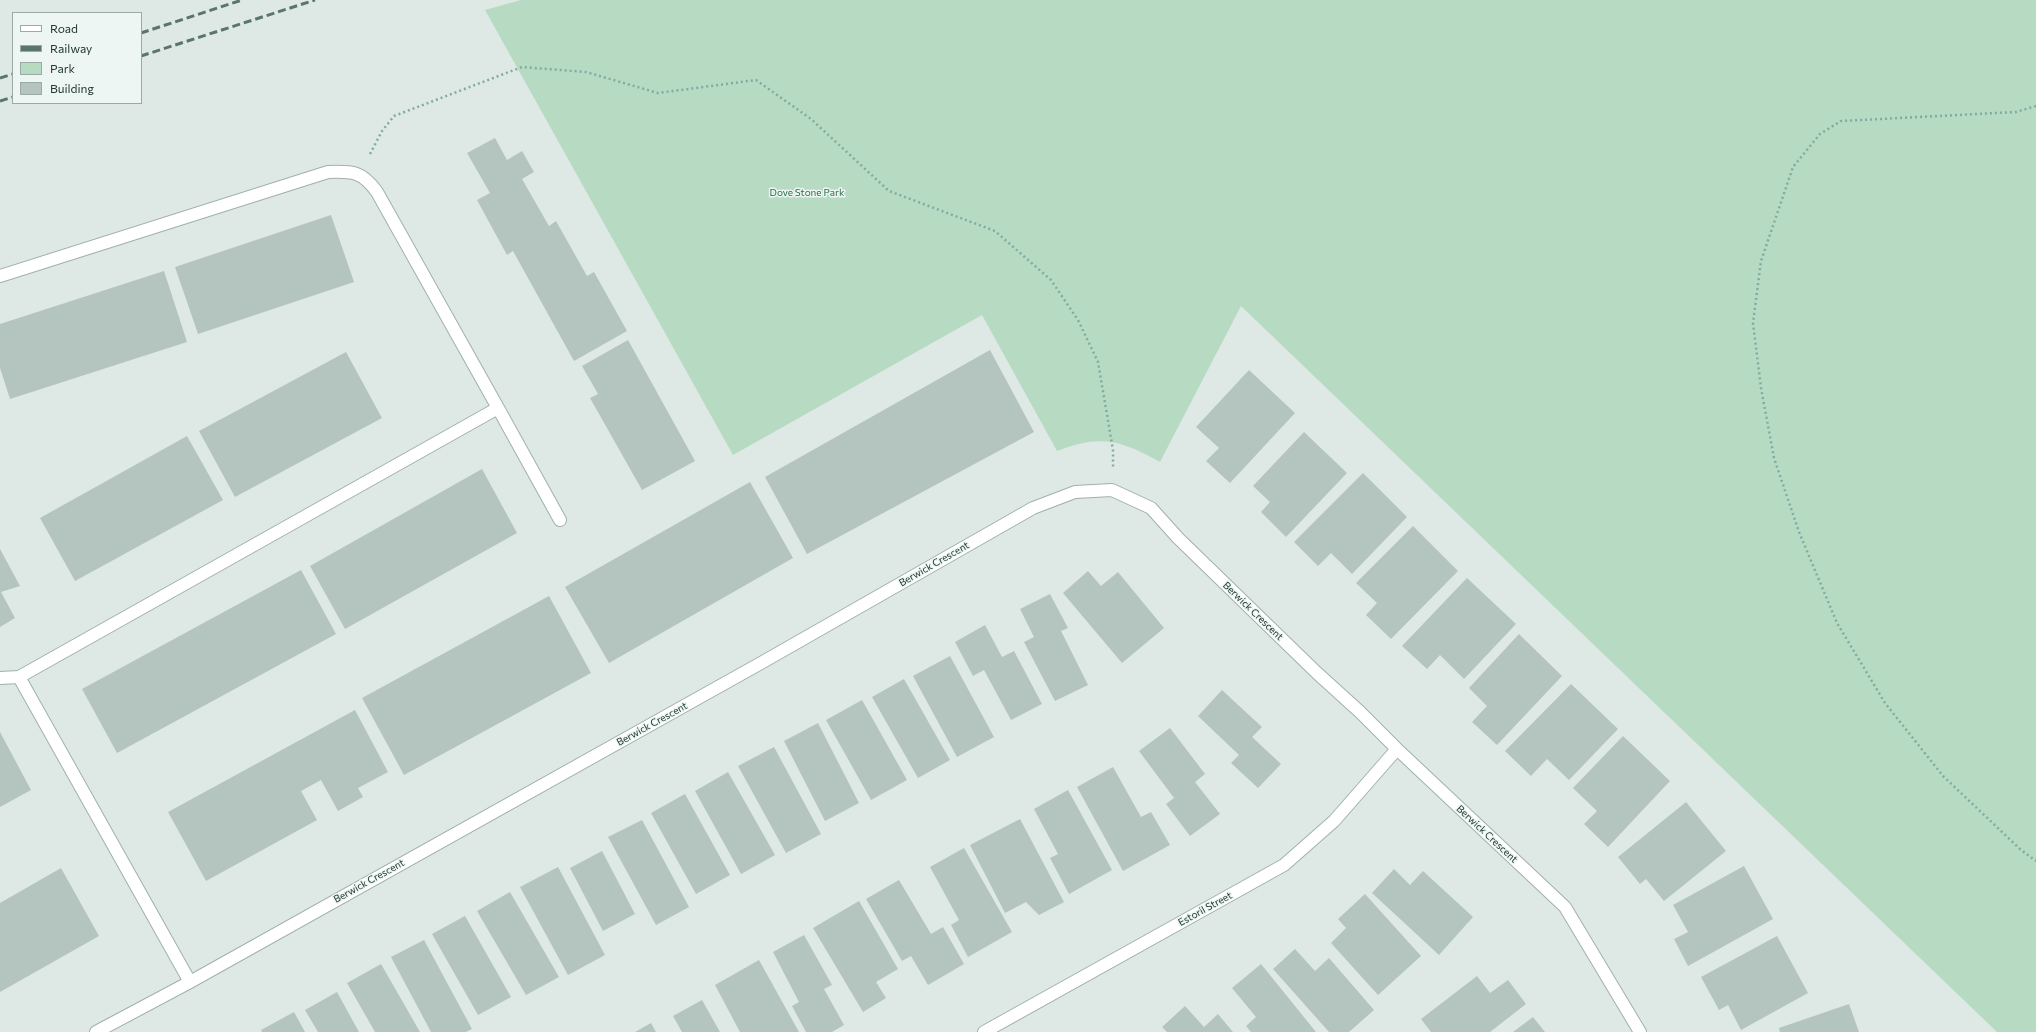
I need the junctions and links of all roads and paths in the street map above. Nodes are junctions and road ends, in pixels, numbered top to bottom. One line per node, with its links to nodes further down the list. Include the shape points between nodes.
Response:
1 (2036, 106): 10 (path, via 2016,112 1841,121 1820,134 1793,167 1776,212 1760,261 1753,323 1761,388 1774,458 1799,532 1837,623 1885,703 1943,776)
2 (358, 173): 3 (street, via 328,172); 4 (street, via 369,181 377,192); 5 (path, via 382,131 394,116 522,67 586,72 658,93 756,80 811,119 889,191 995,231 1051,280 1078,320 1098,362 1113,450)
3 (0, 276)
4 (498, 408): 6 (street); 7 (street)
5 (1112, 490): 9 (street, Berwick Crescent, via 1151,508 1178,538); 11 (street, Berwick Crescent, via 1075,492 1033,508)
6 (560, 520)
7 (19, 677): 8 (street); 11 (street)
8 (0, 678)
9 (1397, 749): 13 (street, Estoril Street, via 1334,821 1284,865); 14 (street, Berwick Crescent, via 1565,907)
10 (2036, 861)
11 (190, 982): 12 (street, Berwick Crescent)
12 (96, 1032)
13 (984, 1032)
14 (1640, 1032)

